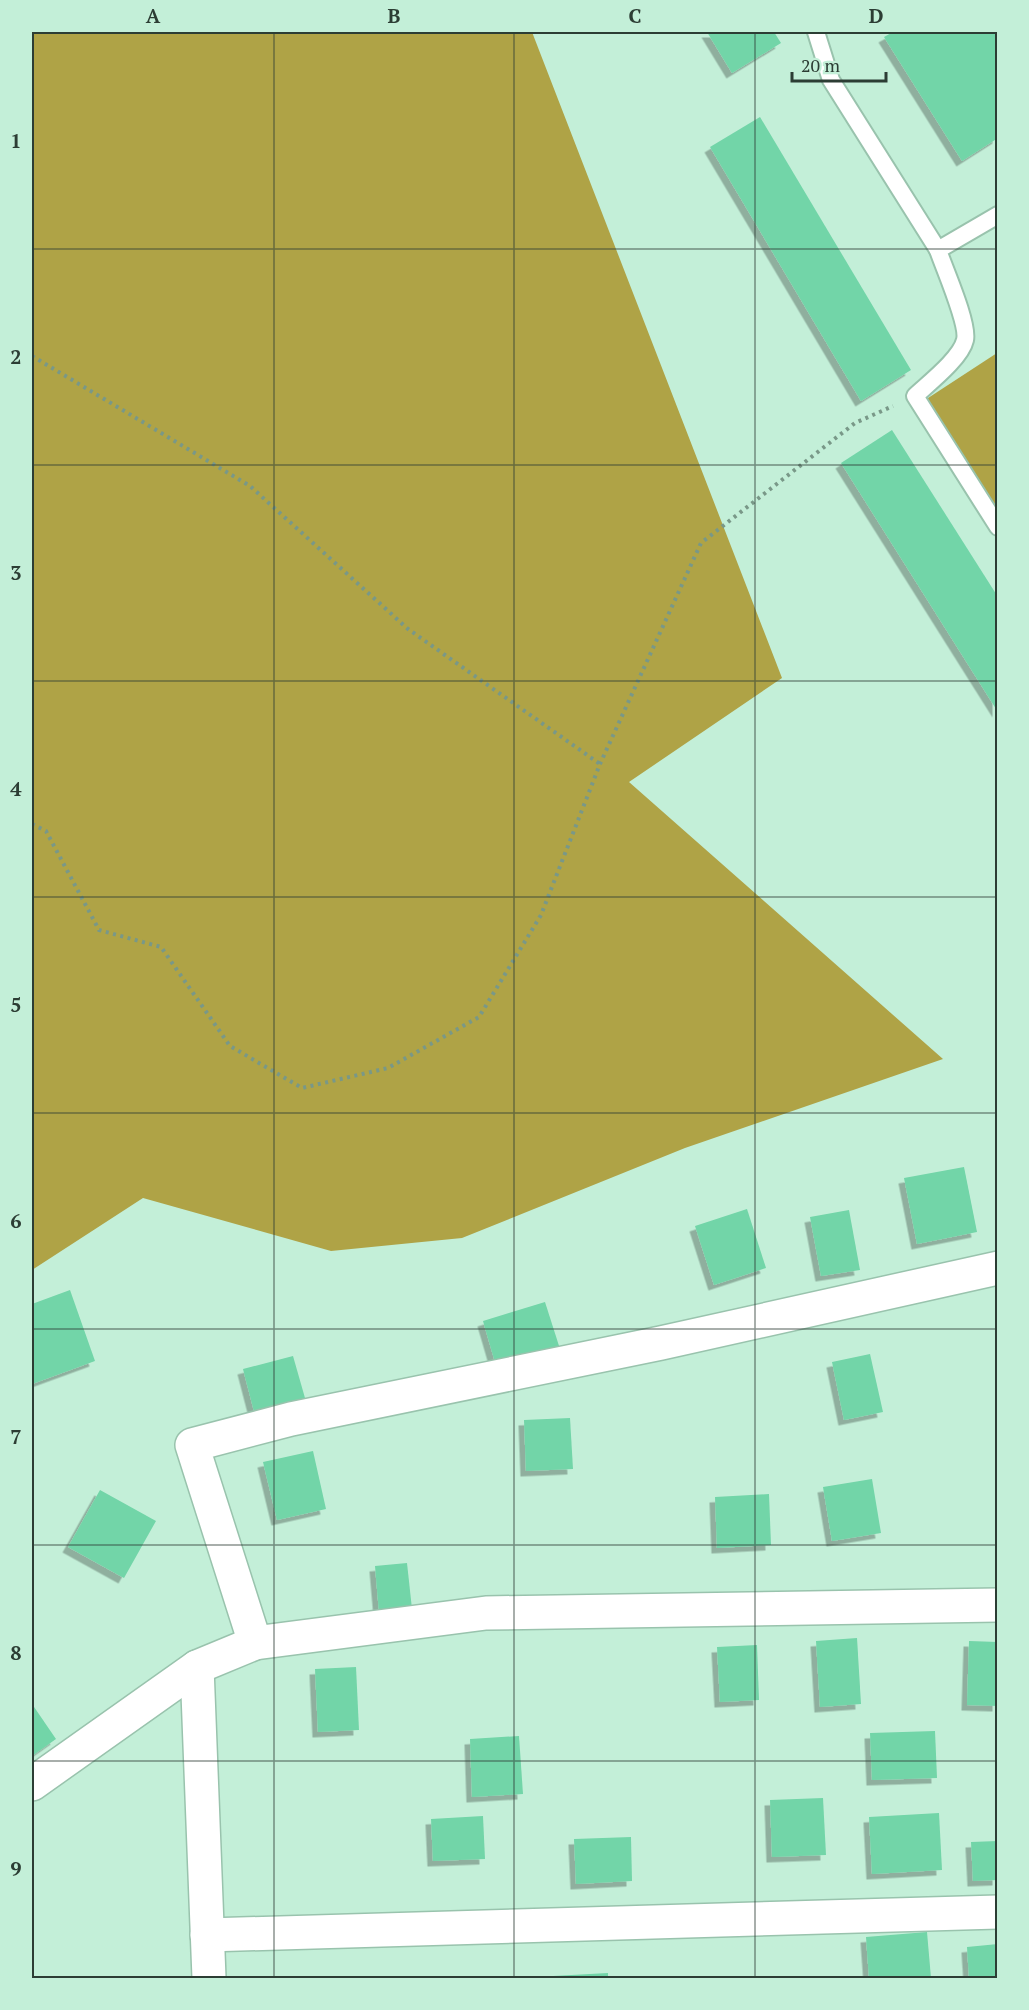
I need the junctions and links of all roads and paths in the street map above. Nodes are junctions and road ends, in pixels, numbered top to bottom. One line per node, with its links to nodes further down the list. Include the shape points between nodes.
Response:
1 (816, 32): 3 (lane, via 831,80)
2 (998, 214): 3 (lane)
3 (938, 250): 5 (lane, via 962,314 966,340 953,361)
4 (32, 356): 7 (path, via 250,486 408,629)
5 (915, 396): 6 (lane); 7 (path, via 855,423 701,543)
6 (998, 527)
7 (600, 764): 8 (path, via 541,915 479,1017 388,1068 303,1088 230,1047 161,948 99,930 46,831)
8 (32, 824)
9 (998, 1268): 11 (street, via 291,1419 192,1445)
10 (998, 1605): 11 (street, via 486,1613)
11 (255, 1644): 12 (street)
12 (197, 1667): 13 (street); 15 (street)
13 (32, 1784)
14 (998, 1912): 15 (street)
15 (207, 1935): 16 (street)
16 (209, 1978)

